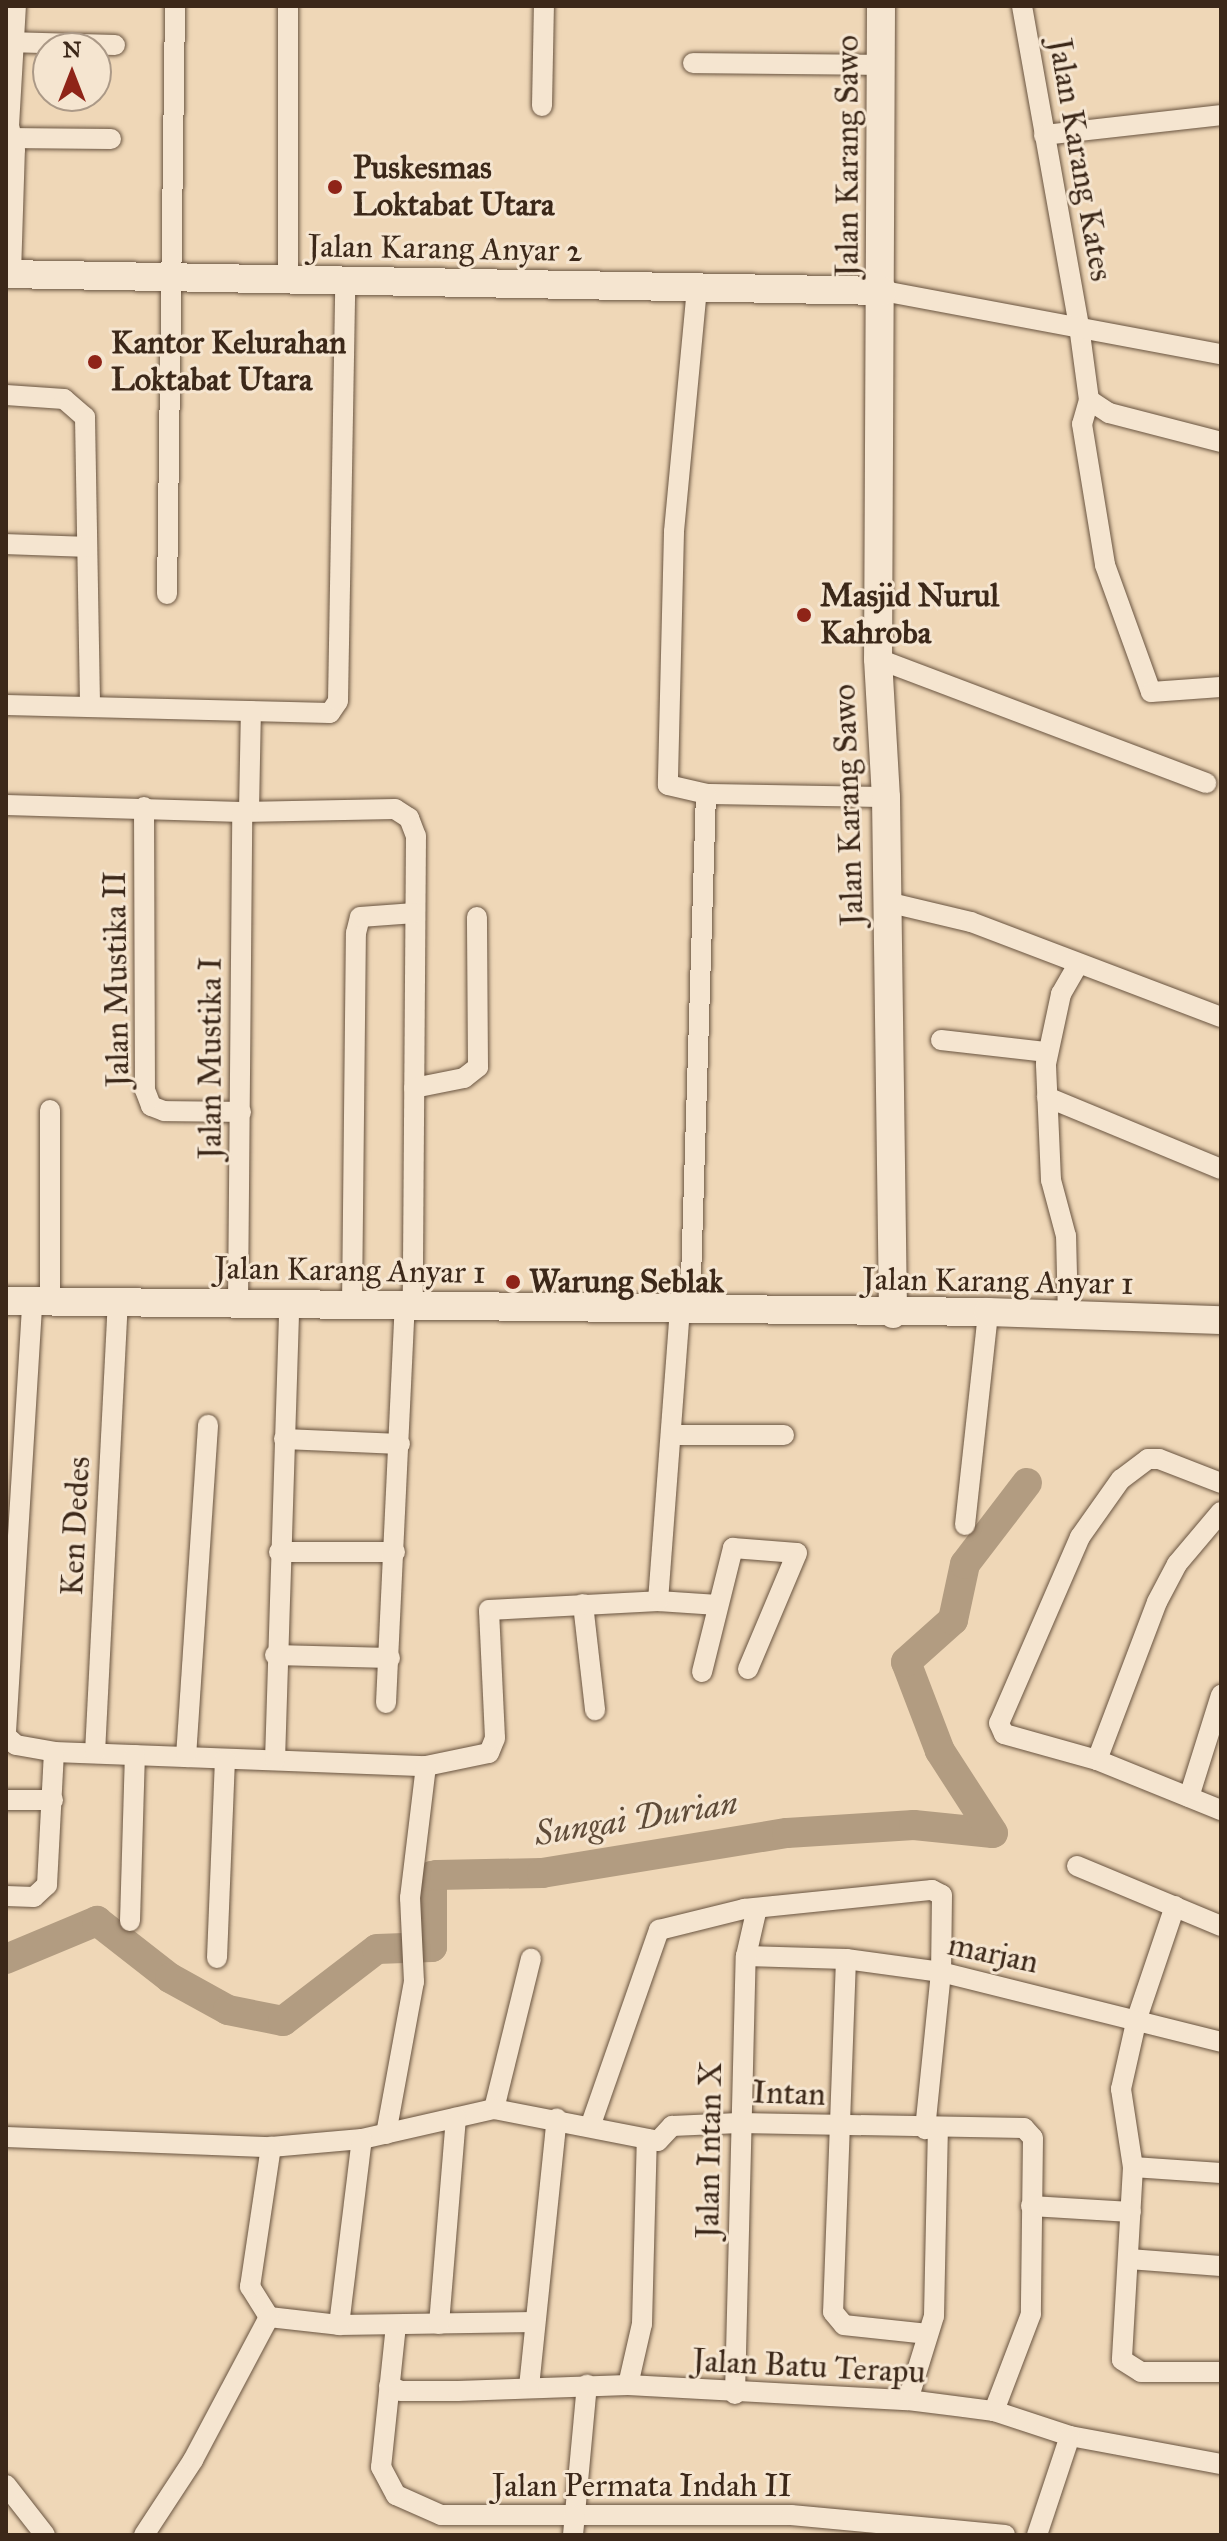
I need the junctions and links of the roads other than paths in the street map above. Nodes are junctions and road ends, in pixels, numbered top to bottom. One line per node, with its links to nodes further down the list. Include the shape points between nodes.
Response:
1 (175, 6): 17 (street)
2 (288, 6): 18 (street)
3 (544, 6): 11 (street)
4 (881, 6): 10 (street, Jalan Karang Sawo)
5 (1022, 6): 13 (street, Jalan Karang Kates)
6 (16, 13): 7 (street)
7 (13, 43): 8 (street); 15 (street)
8 (115, 45)
9 (693, 63): 10 (street)
10 (881, 65): 21 (street, Jalan Karang Sawo)
11 (542, 106)
12 (1221, 115): 13 (street)
13 (1044, 135): 22 (street, Jalan Karang Kates)
14 (111, 139): 15 (street)
15 (13, 141): 16 (street)
16 (8, 274): 17 (street, Jalan Karang Anyar 2)
17 (168, 278): 18 (street, Jalan Karang Anyar 2); 29 (street)
18 (288, 280): 19 (street, Jalan Karang Anyar 2)
19 (345, 281): 20 (street, Jalan Karang Anyar 2); 34 (street, via 338,701 330,713)
20 (697, 288): 21 (street, Jalan Karang Anyar 2); 36 (street, via 674,532 665,766 668,785)
21 (883, 291): 22 (street); 30 (street, Jalan Karang Sawo)
22 (1079, 326): 23 (street); 25 (street, Jalan Karang Kates)
23 (1221, 354)
24 (6, 395): 28 (street, via 64,399 85,417)
25 (1089, 400): 26 (street, via 1109,413); 31 (street, Jalan Karang Kates, via 1082,424 1105,565 1151,692)
26 (1221, 442)
27 (6, 544): 28 (street)
28 (87, 547): 33 (street)
29 (167, 594)
30 (878, 659): 35 (street); 37 (street, Jalan Karang Sawo)
31 (1221, 687)
32 (6, 705): 33 (street)
33 (90, 706): 34 (street)
34 (251, 711): 40 (street, Jalan Mustika I)
35 (1206, 783)
36 (706, 794): 37 (street); 59 (street)
37 (886, 797): 41 (street, Jalan Karang Sawo)
38 (6, 805): 39 (street)
39 (144, 807): 40 (street); 51 (street, Jalan Mustika II, via 145,1090 151,1106 164,1111)
40 (246, 812): 42 (street, via 395,809 409,818 416,836); 51 (street, Jalan Mustika I)
41 (887, 902): 44 (street, via 971,922); 61 (street, Jalan Karang Sawo)
42 (415, 913): 48 (street); 57 (street, via 360,917 356,933)
43 (477, 917): 48 (street, via 478,1067 464,1078)
44 (1078, 965): 45 (street); 47 (street, via 1061,994)
45 (1221, 1017)
46 (941, 1040): 47 (street)
47 (1047, 1052): 49 (street)
48 (414, 1088): 58 (street)
49 (1047, 1097): 52 (street); 62 (street, via 1051,1180 1066,1236)
50 (50, 1110): 53 (street)
51 (241, 1112): 55 (street, Jalan Mustika I)
52 (1221, 1169)
53 (29, 1301): 54 (street, Jalan Karang Anyar 1); 84 (street)
54 (118, 1302): 55 (street, Jalan Karang Anyar 1); 86 (street, Ken Dedes)
55 (238, 1304): 56 (street, Jalan Karang Anyar 1)
56 (289, 1304): 57 (street, Jalan Karang Anyar 1); 67 (street)
57 (352, 1306): 58 (street, Jalan Karang Anyar 1)
58 (409, 1307): 59 (street, Jalan Karang Anyar 1); 68 (street)
59 (685, 1311): 61 (street, Jalan Karang Anyar 1); 65 (street)
60 (988, 1312): 61 (street, Jalan Karang Anyar 1); 62 (street, Jalan Karang Anyar 1); 71 (street)
61 (893, 1314)
62 (1068, 1316): 63 (street, Jalan Karang Anyar 1)
63 (1221, 1320)
64 (208, 1425): 88 (street)
65 (671, 1435): 66 (street); 74 (street)
66 (784, 1435)
67 (284, 1439): 68 (street); 72 (street)
68 (400, 1444): 73 (street)
69 (1221, 1483): 91 (street, via 1148,1459 1121,1479 1080,1537 999,1730)
70 (1221, 1512): 91 (street, via 1177,1564 1157,1602)
71 (965, 1525)
72 (279, 1552): 73 (street); 77 (street)
73 (395, 1552): 78 (street)
74 (658, 1601): 75 (street); 76 (street)
75 (583, 1604): 83 (street); 92 (street, via 489,1610 493,1748)
76 (718, 1605): 79 (street, via 733,1548 797,1553); 80 (street)
77 (275, 1655): 78 (street); 90 (street)
78 (390, 1658): 82 (street)
79 (748, 1669)
80 (702, 1672)
81 (1221, 1695): 93 (street)
82 (386, 1703)
83 (595, 1710)
84 (6, 1734): 85 (street, via 16,1745)
85 (54, 1752): 86 (street); 95 (street)
86 (95, 1753): 87 (street)
87 (135, 1755): 88 (street); 101 (street)
88 (186, 1757): 89 (street)
89 (225, 1759): 90 (street); 104 (street)
90 (275, 1760): 92 (street)
91 (1097, 1760): 93 (street)
92 (426, 1766): 117 (street, via 410,1898 415,1966)
93 (1189, 1797): 96 (street)
94 (6, 1800): 95 (street)
95 (53, 1800): 98 (street, via 45,1891 34,1897)
96 (1221, 1810)
97 (1077, 1866): 99 (street)
98 (6, 1896)
99 (1175, 1906): 102 (street); 108 (street)
100 (757, 1908): 103 (street, Jalan Intan X); 107 (street, via 939,1891); 114 (street, via 659,1930)
101 (130, 1921)
102 (1221, 1926)
103 (746, 1956): 106 (street, marjan); 113 (street, Jalan Intan X)
104 (217, 1958)
105 (531, 1958): 110 (street)
106 (846, 1959): 107 (street, marjan); 115 (street)
107 (941, 1972): 108 (street, marjan); 116 (street)
108 (1137, 2018): 109 (street, marjan); 122 (street, via 1121,2089)
109 (1221, 2042)
110 (494, 2109): 111 (street); 112 (street)
111 (456, 2118): 117 (street); 130 (street)
112 (557, 2118): 114 (street); 129 (street)
113 (739, 2123): 115 (street, Intan); 120 (street, Intan, via 672,2126 658,2141); 139 (street, Jalan Intan X)
114 (591, 2124): 120 (street)
115 (843, 2126): 116 (street, Intan); 133 (street, via 837,2321)
116 (931, 2129): 124 (street, Intan, via 1024,2128 1033,2133); 133 (street, via 934,2316)
117 (386, 2134): 119 (street)
118 (6, 2137): 121 (street)
119 (362, 2139): 121 (street); 131 (street)
120 (647, 2139): 136 (street, via 642,2324)
121 (271, 2147): 128 (street, via 250,2287)
122 (1133, 2167): 123 (street); 125 (street)
123 (1221, 2173)
124 (1031, 2206): 125 (street); 141 (street, Intan, via 1028,2334)
125 (1131, 2212): 126 (street)
126 (1129, 2259): 127 (street); 134 (street, via 1122,2360 1128,2368)
127 (1221, 2266)
128 (269, 2317): 131 (street); 147 (street, via 193,2460)
129 (535, 2322): 130 (street); 138 (street)
130 (439, 2324): 132 (street)
131 (339, 2325): 132 (street)
132 (396, 2325): 137 (street, Jalan Permata Indah II)
133 (928, 2334): 140 (street)
134 (1221, 2372)
135 (587, 2385): 136 (street, Jalan Batu Terapu); 138 (street, Jalan Batu Terapu); 145 (street)
136 (628, 2385): 139 (street, Jalan Batu Terapu)
137 (389, 2386): 138 (street, Jalan Batu Terapu, via 420,2391); 145 (street, Jalan Permata Indah II, via 381,2467 396,2495 441,2515)
138 (529, 2387)
139 (735, 2394): 140 (street, Jalan Batu Terapu)
140 (908, 2400): 141 (street, Jalan Batu Terapu)
141 (994, 2411): 142 (street, Jalan Batu Terapu)
142 (1070, 2436): 143 (street, Jalan Batu Terapu); 150 (street)
143 (1221, 2464)
144 (6, 2485): 146 (street)
145 (574, 2513): 148 (street); 149 (street, Jalan Permata Indah II, via 791,2515)
146 (45, 2535)
147 (144, 2535)
148 (573, 2535)
149 (1005, 2535)
150 (1037, 2535)

